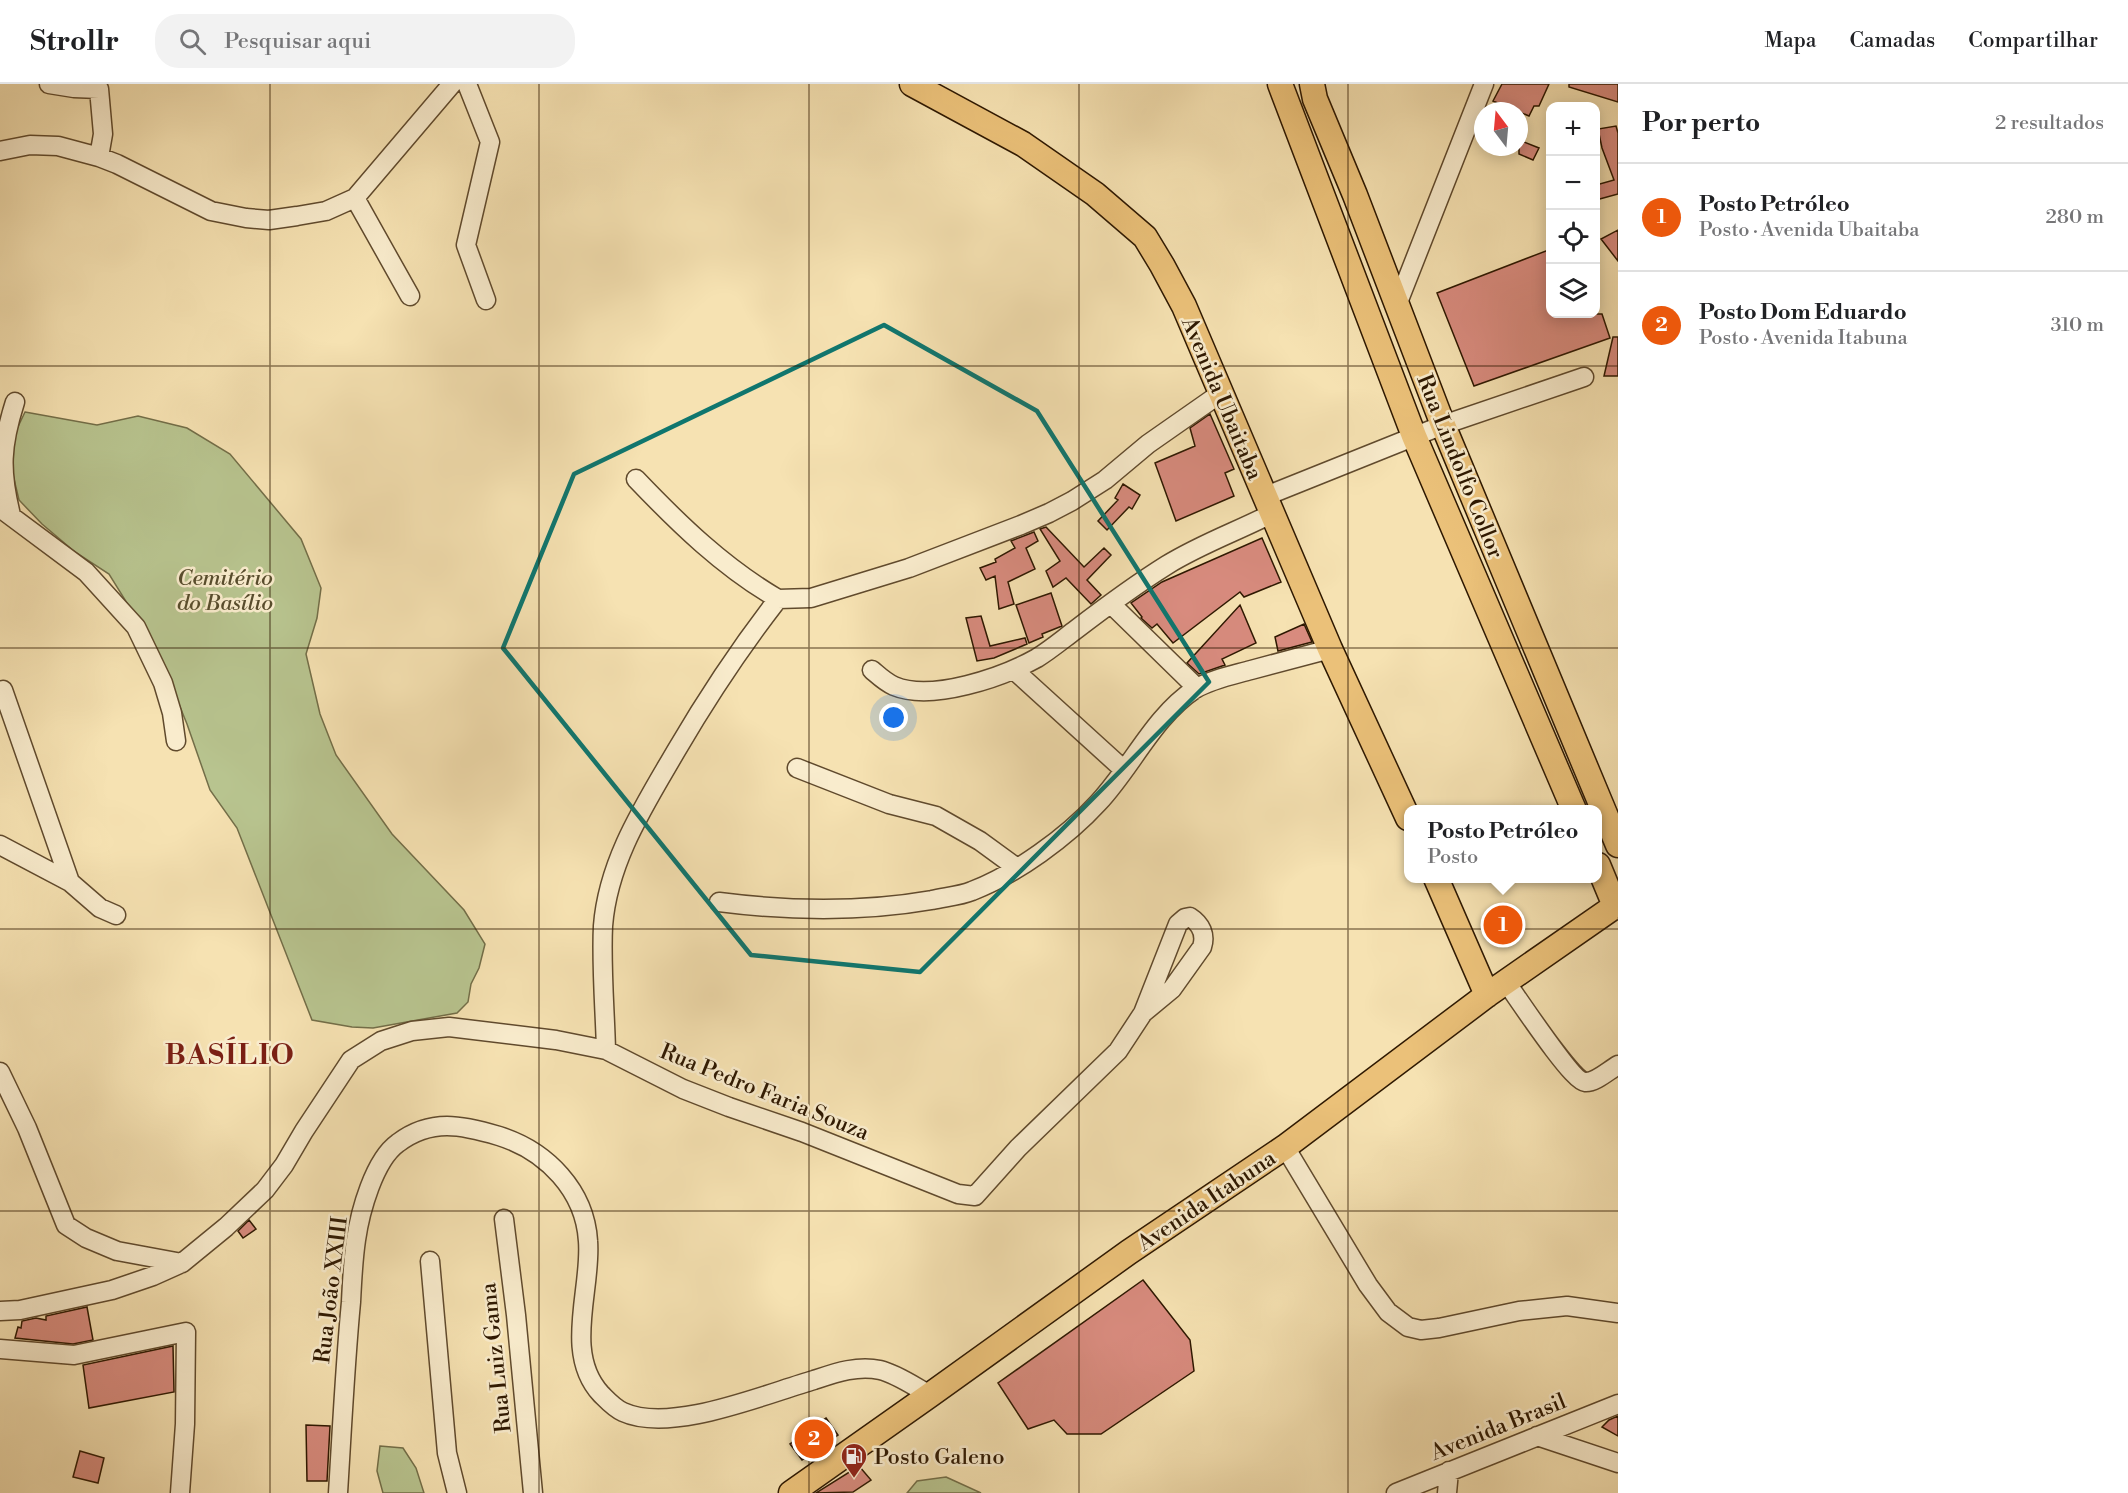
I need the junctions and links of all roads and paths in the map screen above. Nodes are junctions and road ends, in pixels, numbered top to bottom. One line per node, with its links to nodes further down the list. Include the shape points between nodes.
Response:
1 (49, 84): 8 (street)
2 (452, 84): 11 (street)
3 (466, 84): 13 (street, via 490,142 466,245)
4 (912, 84): 16 (main road, Avenida Ubaitaba, via 1023,144 1095,194 1145,237 1184,306)
5 (1280, 84): 19 (main road, Rua Lindolfo Collor)
6 (1312, 84): 14 (main road, Rua Lindolfo Collor)
7 (1484, 84): 14 (street)
8 (100, 87): 10 (street, via 103,134)
9 (0, 151): 10 (street, via 30,145 58,146)
10 (99, 157): 11 (street, via 211,211 246,218 269,220 326,211)
11 (355, 198): 12 (street)
12 (410, 296)
13 (486, 300)
14 (1397, 305): 18 (main road, Rua Lindolfo Collor)
15 (1584, 377): 18 (street)
16 (1221, 393): 21 (main road, Avenida Ubaitaba); 23 (street, via 1105,480 1049,513 909,568 811,598)
17 (15, 402): 22 (street, via 1,455)
18 (1443, 425): 19 (street); 34 (main road, Rua Lindolfo Collor)
19 (1414, 436): 21 (street); 33 (main road, Rua Lindolfo Collor)
20 (636, 479): 23 (street, via 683,528 740,576)
21 (1270, 504): 24 (street); 25 (main road, Avenida Ubaitaba)
22 (5, 512): 30 (street, via 86,572 136,627 163,682)
23 (778, 599): 48 (street, via 715,685 629,832 618,860 603,926)
24 (1111, 604): 27 (street, via 1040,656); 28 (street)
25 (1330, 649): 28 (street, via 1226,676); 36 (main road, Avenida Ubaitaba)
26 (872, 670): 27 (street, via 895,687 921,692 959,687)
27 (1014, 670): 32 (street)
28 (1197, 688): 32 (street, via 1166,715)
29 (3, 690): 41 (street)
30 (176, 741)
31 (797, 768): 39 (street, via 889,804 936,816)
32 (1124, 770): 39 (street, via 1098,803)
33 (1572, 805)
34 (1601, 805)
35 (1602, 807): 38 (main road, Rua Lindolfo Collor)
36 (1404, 809)
37 (0, 845): 41 (street)
38 (1618, 845)
39 (1017, 868): 43 (street, via 970,892 909,904 839,908)
40 (1602, 873): 44 (main road)
41 (70, 882): 45 (street, via 100,908)
42 (1438, 883): 46 (main road)
43 (719, 902)
44 (1617, 905): 46 (main road, Avenida Itabuna)
45 (116, 915)
46 (1497, 988): 49 (street, via 1580,1081 1592,1080); 51 (main road, Avenida Itabuna)
47 (1143, 1012): 47 (street, via 1178,924 1190,917 1202,930 1202,947 1172,989); 48 (street, Rua Pedro Faria Souza, via 1118,1051 1018,1148 975,1196 957,1194 802,1131 683,1089)
48 (606, 1050): 54 (street, Rua Pedro Faria Souza, via 449,1027 412,1030 381,1041 351,1060 265,1190)
49 (1618, 1065)
50 (0, 1072): 54 (street, via 66,1225 117,1251)
51 (1285, 1147): 56 (street, via 1368,1285 1388,1312 1408,1327 1439,1328 1519,1311 1567,1306); 58 (main road, Avenida Itabuna, via 1129,1251)
52 (504, 1219): 66 (street, Rua Luiz Gama)
53 (430, 1261): 65 (street, via 447,1453)
54 (182, 1263): 55 (street, Rua Pedro Faria Souza, via 112,1290)
55 (0, 1311)
56 (1618, 1313)
57 (0, 1349): 63 (street, via 74,1354 186,1332)
58 (930, 1395): 64 (street, Rua João XXIII, via 880,1370 852,1368 718,1408 664,1419 650,1419 613,1407 595,1387 586,1366 581,1322 589,1245 581,1206 569,1186 543,1157 503,1137 461,1126 434,1126 396,1144 377,1170 356,1238); 67 (main road, Avenida Itabuna)
59 (1618, 1404): 60 (street, Avenida Brasil)
60 (1537, 1436): 61 (street); 62 (street, Avenida Brasil)
61 (1618, 1463)
62 (1449, 1472): 68 (street, Avenida Brasil); 69 (street)
63 (180, 1493)
64 (338, 1493)
65 (457, 1493)
66 (533, 1493)
67 (791, 1493)
68 (1396, 1493)
69 (1447, 1493)

